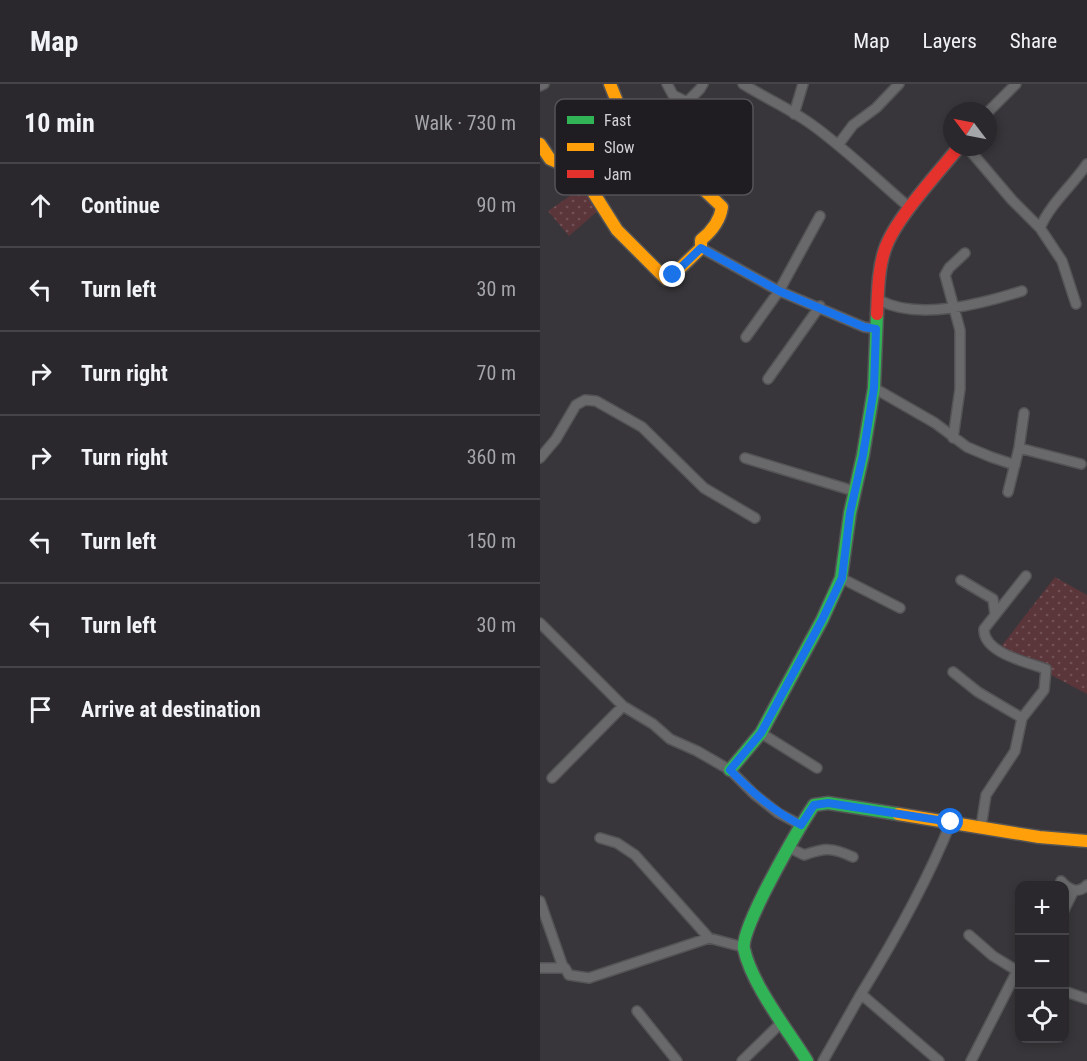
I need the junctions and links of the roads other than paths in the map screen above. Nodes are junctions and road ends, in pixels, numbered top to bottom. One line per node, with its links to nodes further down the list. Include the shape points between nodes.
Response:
1 (544, 84): 9 (street)
2 (610, 84): 10 (street)
3 (667, 84): 11 (street, via 673,95)
4 (703, 84): 12 (street)
5 (743, 84): 14 (street)
6 (803, 84): 14 (street)
7 (899, 84): 16 (street, via 853,125)
8 (1016, 84): 13 (street)
9 (540, 86)
10 (616, 99)
11 (682, 99)
12 (690, 99)
13 (997, 103)
14 (794, 114): 16 (street)
15 (540, 144): 19 (street)
16 (838, 145): 23 (street)
17 (953, 156): 23 (street)
18 (974, 156): 24 (street)
19 (555, 161)
20 (1087, 164): 25 (street)
21 (595, 195): 28 (street, via 617,230 666,279)
22 (709, 195): 28 (street, via 722,212 712,231 701,240)
23 (910, 208): 32 (street, via 885,248)
24 (1025, 213): 25 (street); 27 (street)
25 (1046, 214): 27 (street)
26 (820, 216): 30 (street)
27 (1040, 228): 33 (street, via 1062,261)
28 (701, 248): 30 (street)
29 (965, 253): 35 (street, via 945,275)
30 (779, 291): 34 (street); 37 (street)
31 (1022, 291): 35 (street)
32 (879, 300): 35 (street, via 893,308); 36 (street)
33 (1076, 304)
34 (820, 306): 36 (street); 38 (street)
35 (955, 309): 41 (street, via 961,360)
36 (876, 329): 39 (street)
37 (747, 337)
38 (768, 380)
39 (874, 388): 41 (street, via 935,423); 47 (street)
40 (1024, 413): 42 (street)
41 (953, 438): 46 (street, via 991,458)
42 (1020, 448): 45 (street); 46 (street)
43 (540, 458): 49 (street, via 576,405 585,400 596,401 642,427 704,488)
44 (745, 458): 47 (street)
45 (1081, 464)
46 (1015, 465): 48 (street)
47 (854, 491): 51 (street)
48 (1008, 492)
49 (755, 518)
50 (1026, 576): 54 (street)
51 (842, 578): 53 (street); 59 (street)
52 (961, 580): 54 (street, via 993,599)
53 (900, 608)
54 (995, 614): 58 (street, via 984,629 985,641 1002,653 1046,669 1044,690)
55 (540, 623): 57 (street)
56 (953, 672): 58 (street)
57 (623, 705): 61 (street, via 670,739); 62 (street)
58 (1022, 718): 65 (street, via 1015,751 986,795)
59 (761, 733): 60 (street); 61 (street)
60 (817, 768)
61 (730, 770): 64 (street, via 778,813)
62 (552, 778)
63 (951, 822): 64 (street, via 828,803 814,805); 65 (street); 83 (street, via 930,870)
64 (801, 825): 68 (street)
65 (981, 827): 67 (street)
66 (600, 838): 76 (street, via 617,843 634,855)
67 (1087, 841)
68 (790, 848): 69 (street, via 804,855 825,848); 77 (street, via 752,915)
69 (852, 857)
70 (1087, 885): 72 (street, via 1080,891)
71 (1069, 888): 72 (street)
72 (1074, 890): 74 (street)
73 (540, 901): 78 (street)
74 (1069, 901)
75 (969, 935): 80 (street)
76 (709, 938): 77 (street); 78 (street, via 589,978 569,975)
77 (743, 947): 86 (street, via 758,984)
78 (563, 967): 79 (street)
79 (540, 968)
80 (1015, 969)
81 (1015, 977): 92 (street)
82 (1069, 992): 84 (street)
83 (861, 994): 90 (street); 91 (street)
84 (1087, 999)
85 (638, 1011): 87 (street)
86 (783, 1022): 88 (street); 89 (street)
87 (677, 1061)
88 (742, 1061)
89 (807, 1061)
90 (823, 1061)
91 (939, 1061)
92 (970, 1061)

